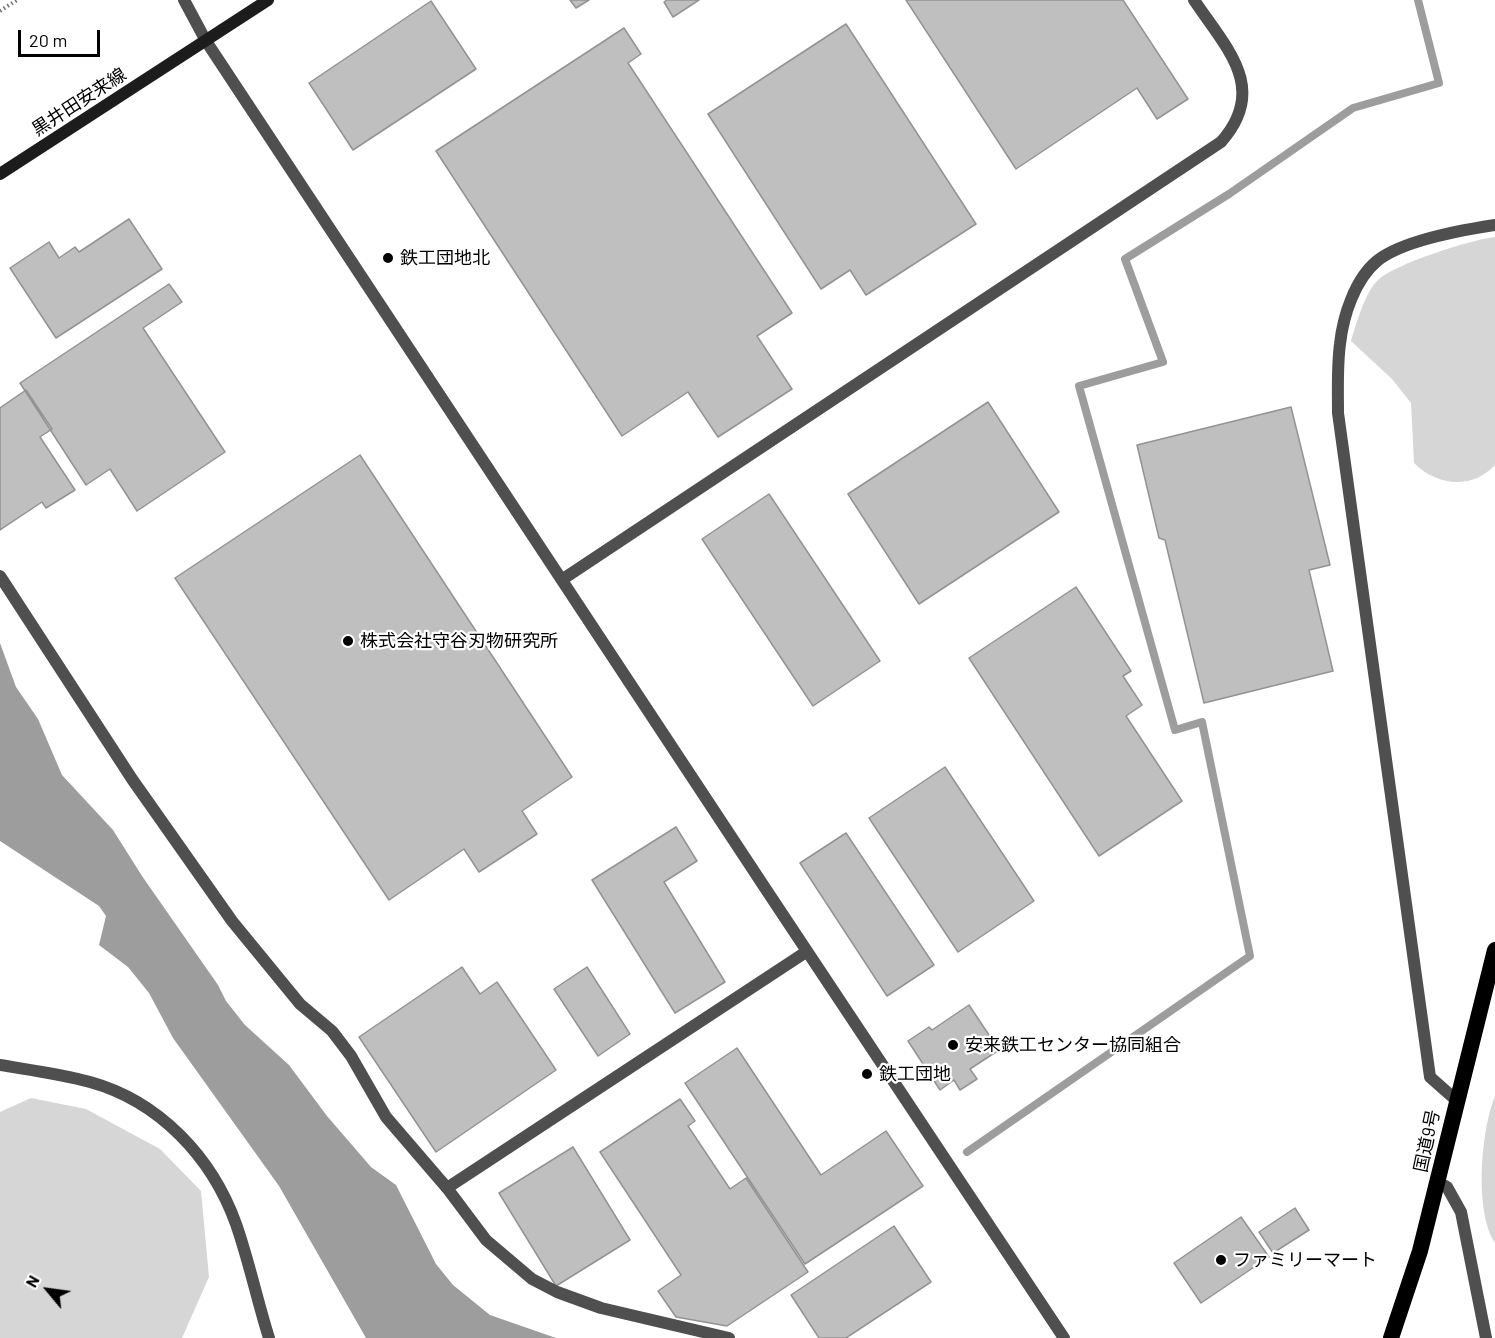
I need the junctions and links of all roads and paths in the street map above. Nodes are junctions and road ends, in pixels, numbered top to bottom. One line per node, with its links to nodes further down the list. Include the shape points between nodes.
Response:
1 (16, 0): 5 (path)
2 (184, 0): 6 (street)
3 (268, 0): 6 (main road, 黒井田安来線)
4 (1194, 0): 10 (street, via 1232,57 1243,84 1242,110 1221,142)
5 (0, 11)
6 (206, 41): 7 (main road, 黒井田安来線); 10 (street)
7 (0, 174)
8 (1495, 225): 14 (street, via 1415,244 1378,260 1359,284 1347,311 1340,343 1338,413 1430,1077)
9 (0, 576): 16 (street, via 132,779 232,921 300,1004 332,1031 386,1118)
10 (563, 579): 12 (street)
11 (1495, 950): 14 (highway, 国道9号)
12 (806, 952): 16 (street); 19 (street)
13 (0, 1065): 17 (street, via 91,1082 113,1090 166,1122 187,1141 224,1195 236,1223)
14 (1456, 1100): 15 (highway, 国道9号)
15 (1438, 1182): 20 (highway, 国道9号); 21 (street, via 1446,1187 1461,1212)
16 (447, 1188): 18 (street, via 486,1240 532,1279 601,1308)
17 (269, 1338)
18 (729, 1338)
19 (1064, 1338)
20 (1391, 1338)
21 (1486, 1338)

